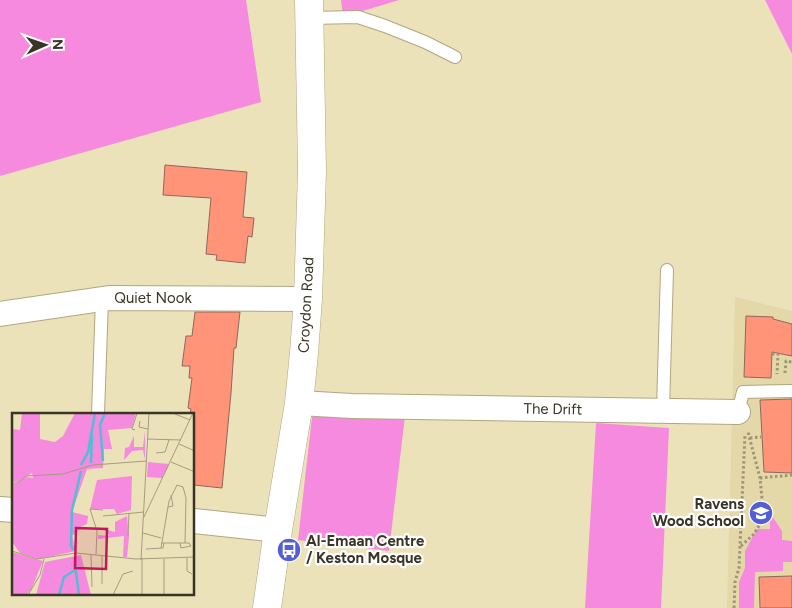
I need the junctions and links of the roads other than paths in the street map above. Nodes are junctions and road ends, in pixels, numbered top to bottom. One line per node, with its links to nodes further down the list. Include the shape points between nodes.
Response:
1 (309, 9): 2 (lane, via 358,17); 5 (highway, Croydon Road, via 312,171)
2 (455, 57)
3 (667, 270): 9 (lane)
4 (102, 299): 5 (street, Quiet Nook); 6 (street, Quiet Nook); 10 (lane)
5 (308, 299): 8 (highway, Croydon Road)
6 (0, 314)
7 (792, 391): 11 (lane, via 743,392)
8 (299, 402): 9 (street, The Drift, via 352,406); 13 (highway, Croydon Road)
9 (662, 410): 11 (street, The Drift)
10 (98, 413)
11 (743, 424)
12 (195, 521): 13 (street)
13 (278, 530): 14 (highway, Croydon Road)
14 (267, 608)

